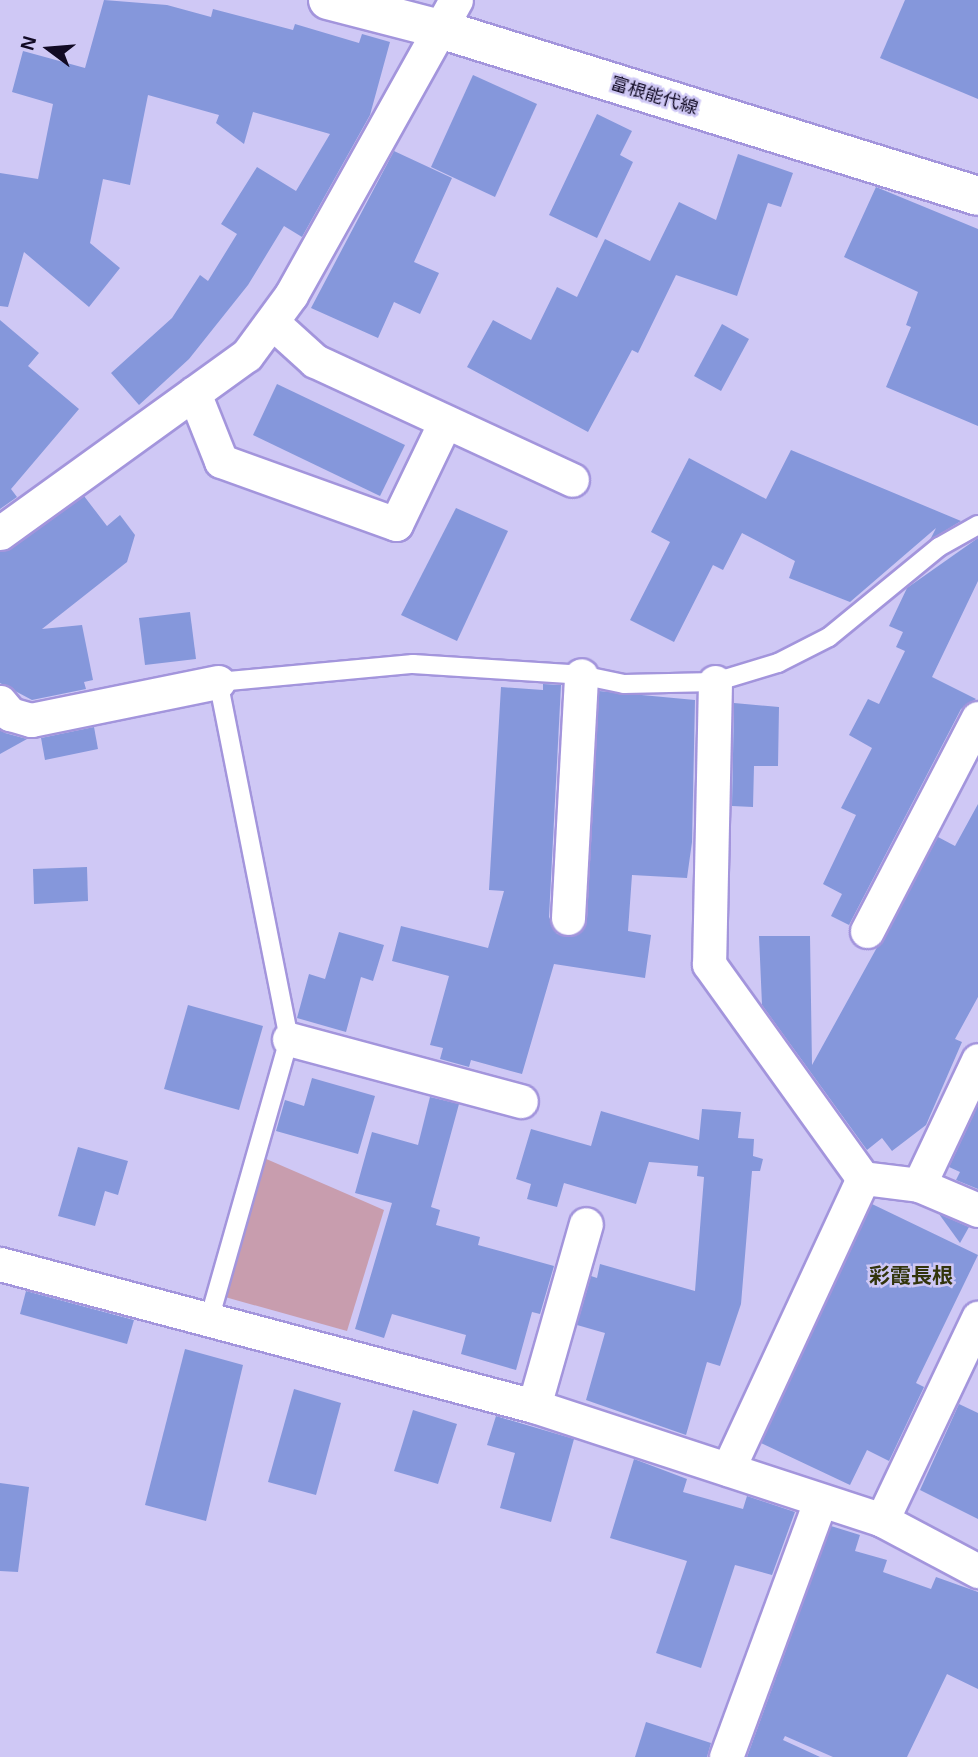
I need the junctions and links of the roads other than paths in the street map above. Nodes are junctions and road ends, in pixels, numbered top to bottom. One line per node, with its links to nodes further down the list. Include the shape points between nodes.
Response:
1 (328, 0): 2 (main road, 富根能代線)
2 (448, 15): 3 (main road, 富根能代線); 4 (street)
3 (978, 196)
4 (272, 322): 5 (street, via 247,355); 6 (street, via 315,361)
5 (194, 393): 6 (street, via 221,461 396,524); 9 (street)
6 (445, 422): 7 (street)
7 (572, 480)
8 (978, 525): 12 (lane, via 939,548 829,637 778,663)
9 (0, 533)
10 (581, 675): 11 (lane, via 413,664); 12 (lane, via 625,684); 15 (street)
11 (218, 682): 13 (street, via 32,720 10,713); 17 (lane)
12 (715, 682): 20 (street, via 709,964)
13 (0, 702)
14 (978, 718): 16 (street)
15 (568, 918)
16 (867, 931)
17 (289, 1040): 19 (street); 26 (lane)
18 (978, 1060): 21 (street)
19 (521, 1101)
20 (863, 1178): 21 (street); 28 (street)
21 (919, 1185): 22 (street)
22 (978, 1210)
23 (586, 1224): 27 (street)
24 (0, 1264): 26 (street)
25 (978, 1318): 30 (street)
26 (209, 1320): 27 (street)
27 (534, 1406): 28 (street)
28 (728, 1469): 29 (street)
29 (820, 1501): 30 (street); 32 (street)
30 (882, 1520): 31 (street)
31 (978, 1571)
32 (726, 1757)

